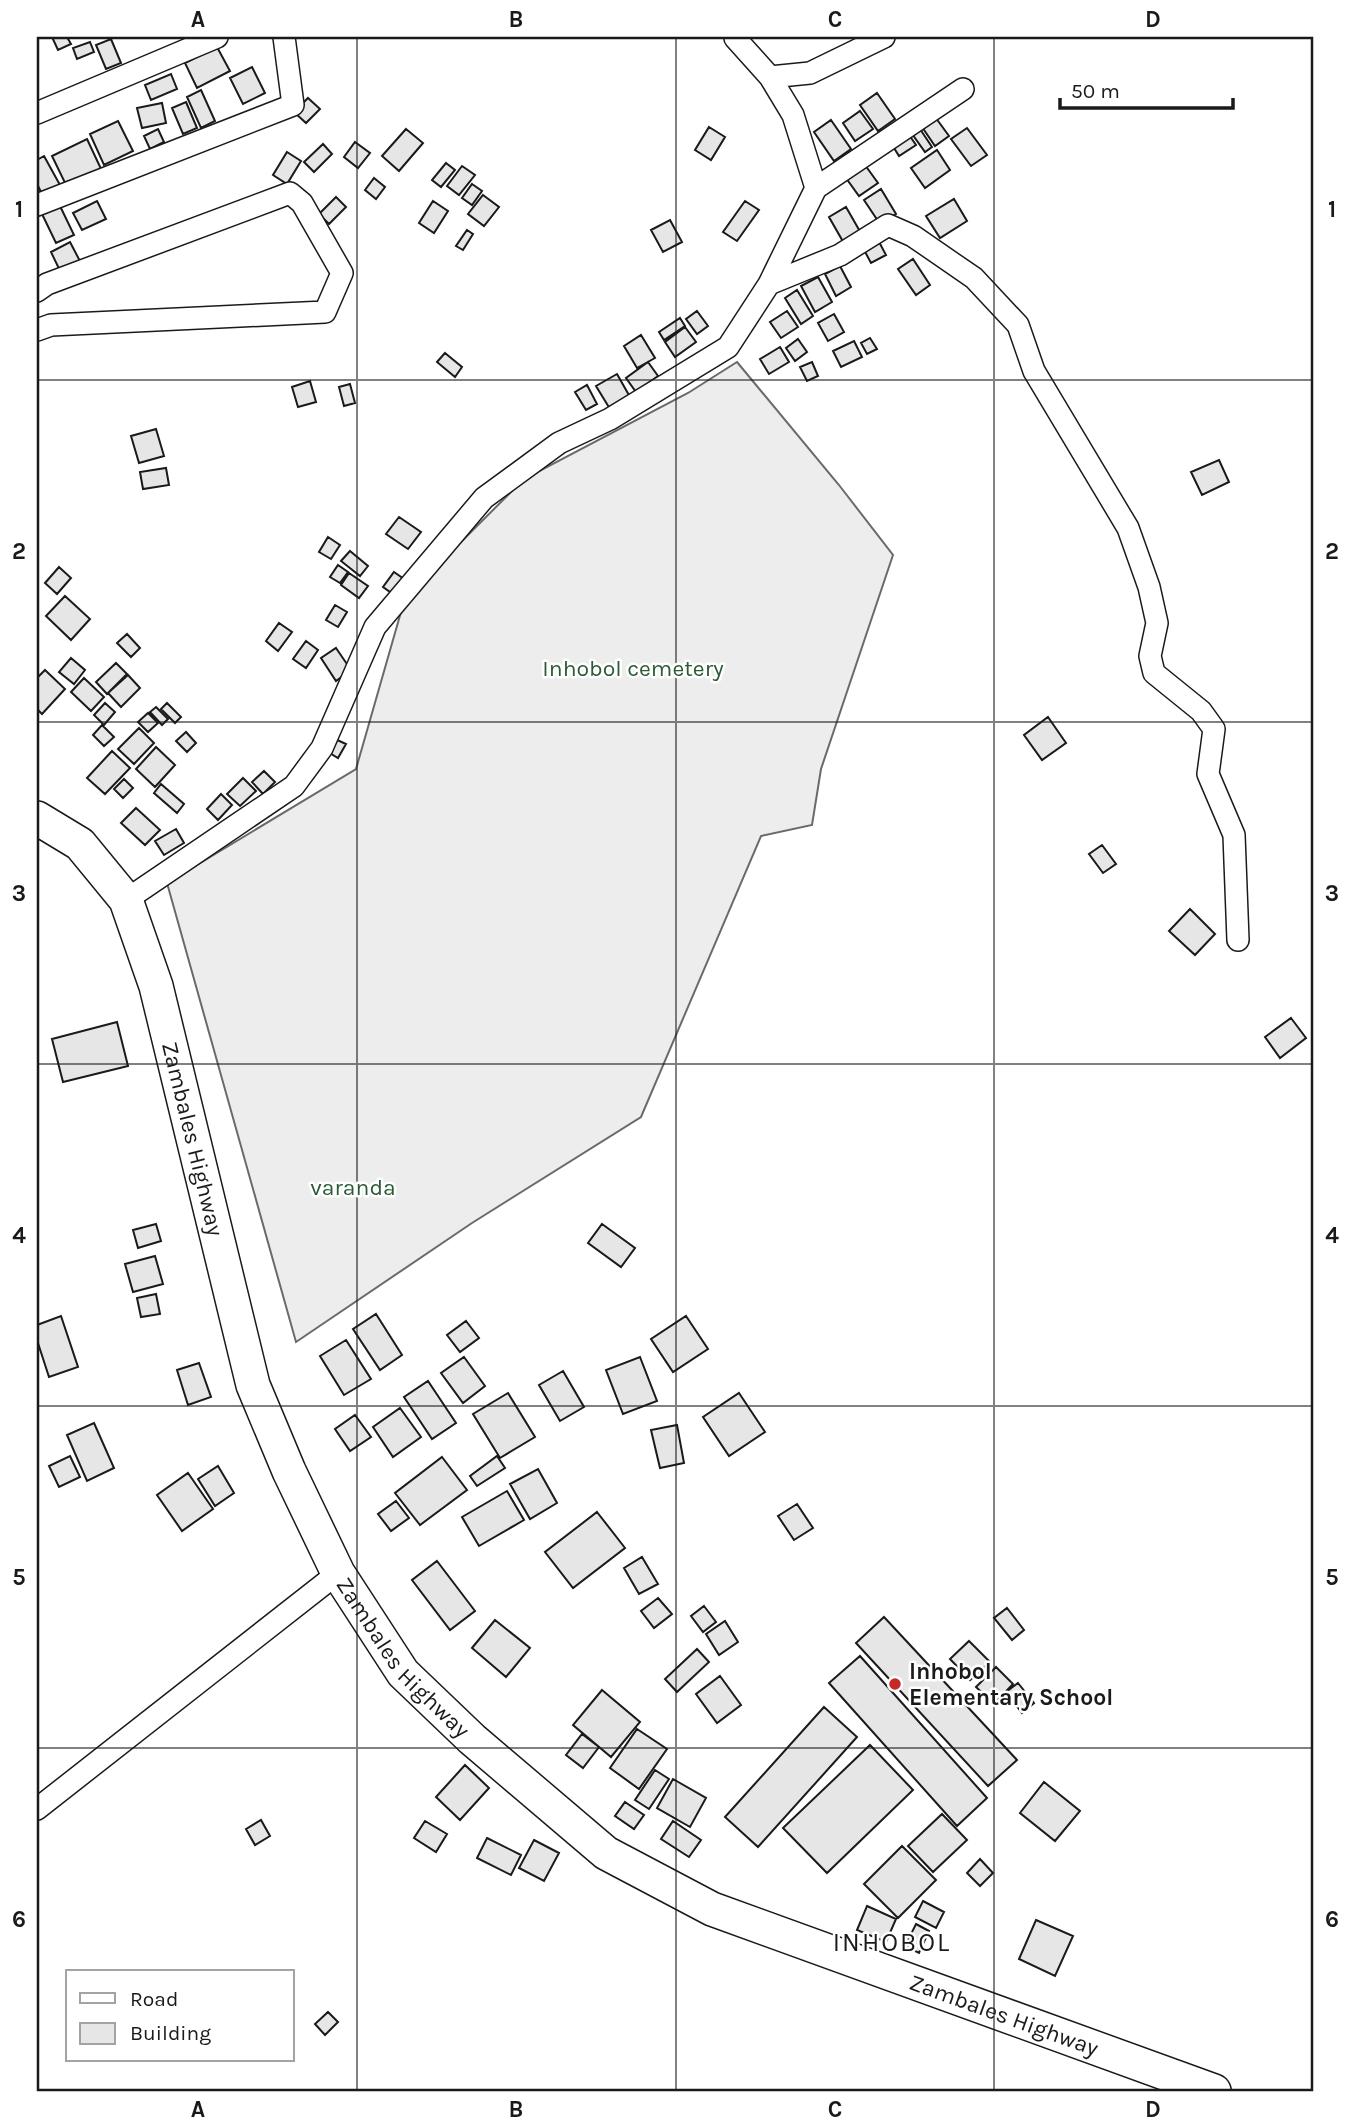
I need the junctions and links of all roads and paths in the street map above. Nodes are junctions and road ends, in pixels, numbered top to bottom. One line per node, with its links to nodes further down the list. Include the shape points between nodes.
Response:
1 (217, 37): 7 (street)
2 (284, 37): 9 (street, via 293,105)
3 (884, 37): 5 (street, via 810,73)
4 (735, 38): 5 (street)
5 (770, 77): 8 (street, via 793,116)
6 (963, 89): 8 (street)
7 (37, 113)
8 (816, 188): 10 (street)
9 (37, 205)
10 (769, 284): 14 (street, via 728,346 610,419 559,443 484,499 375,627 322,748 294,786); 15 (street, via 840,255 888,225 913,236 974,278 1018,325 1034,371 1128,528 1157,623 1150,656 1154,673 1201,710 1214,729 1208,774 1234,835)
11 (37, 291): 12 (street, via 290,193 302,203 342,273 325,312 51,325)
12 (37, 330)
13 (37, 818): 14 (main road, Zambales Highway, via 80,844)
14 (126, 900): 16 (main road, Zambales Highway, via 156,986 253,1385)
15 (1238, 940)
16 (338, 1573): 17 (street); 18 (main road, Zambales Highway, via 403,1673 472,1739 606,1853 712,1909)
17 (37, 1809)
18 (1214, 2091)

